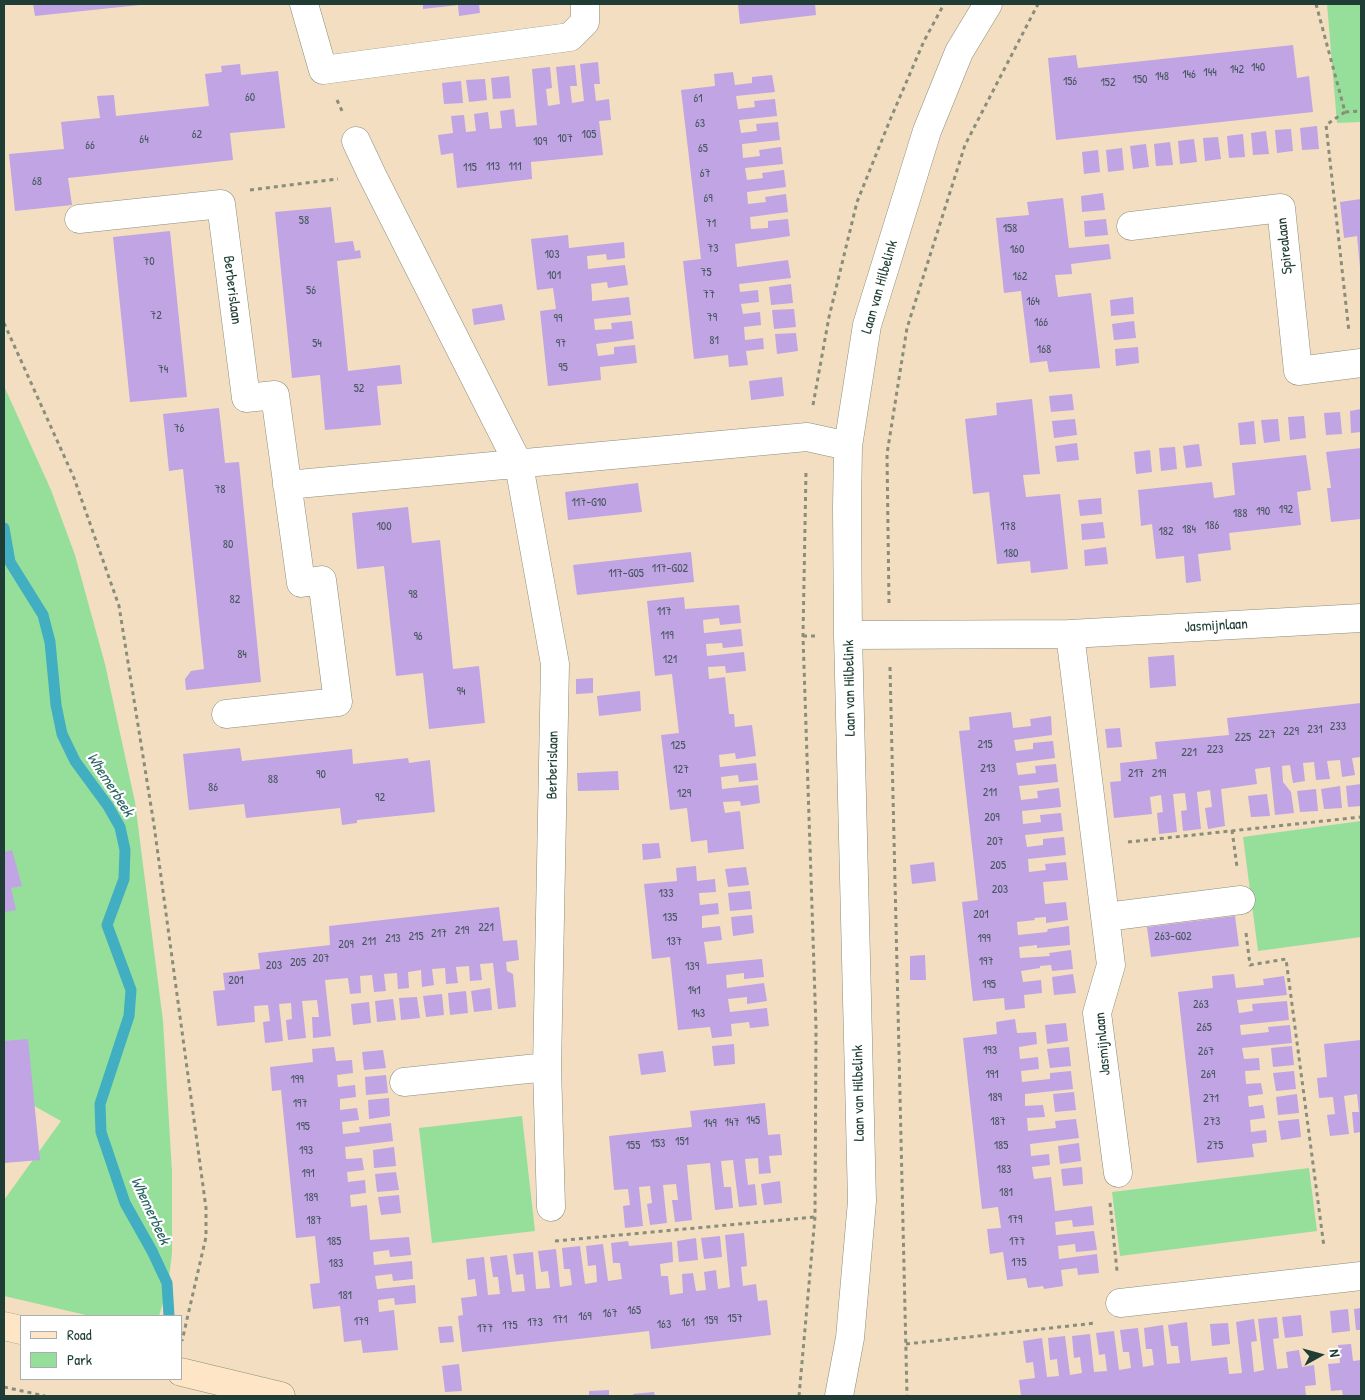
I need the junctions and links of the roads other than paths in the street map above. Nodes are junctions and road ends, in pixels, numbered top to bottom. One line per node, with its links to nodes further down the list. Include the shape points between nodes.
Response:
1 (304, 4): 2 (street, via 323,70 570,37 585,22)
2 (585, 4)
3 (988, 4): 8 (street, Laan van Hilbelink, via 959,52 927,131 867,325)
4 (356, 140): 9 (street, Berberislaan)
5 (79, 219): 10 (street, Berberislaan, via 221,204 246,398 275,395)
6 (1131, 226): 7 (street, Spirealaan, via 1281,208 1298,371)
7 (1357, 363)
8 (848, 446): 9 (street, via 807,437); 13 (street, Laan van Hilbelink)
9 (519, 465): 10 (street); 17 (street, Berberislaan, via 555,664)
10 (287, 485): 14 (street, Berberislaan, via 300,583 322,580 338,702)
11 (1361, 618): 12 (street, Jasmijnlaan)
12 (1070, 634): 13 (street, Jasmijnlaan); 16 (street, Jasmijnlaan)
13 (848, 635): 27 (street, Laan van Hilbelink, via 862,1201 850,1338)
14 (226, 714)
15 (1241, 900): 16 (street)
16 (1106, 917): 19 (street, Jasmijnlaan, via 1111,965 1097,1014)
17 (547, 1067): 18 (street); 20 (street, Berberislaan)
18 (404, 1082)
19 (1118, 1173)
20 (551, 1207)
21 (1361, 1276): 22 (street)
22 (1120, 1303)
23 (4, 1326): 24 (main road)
24 (20, 1330)
25 (182, 1372): 26 (main road)
26 (281, 1396)
27 (839, 1396)

